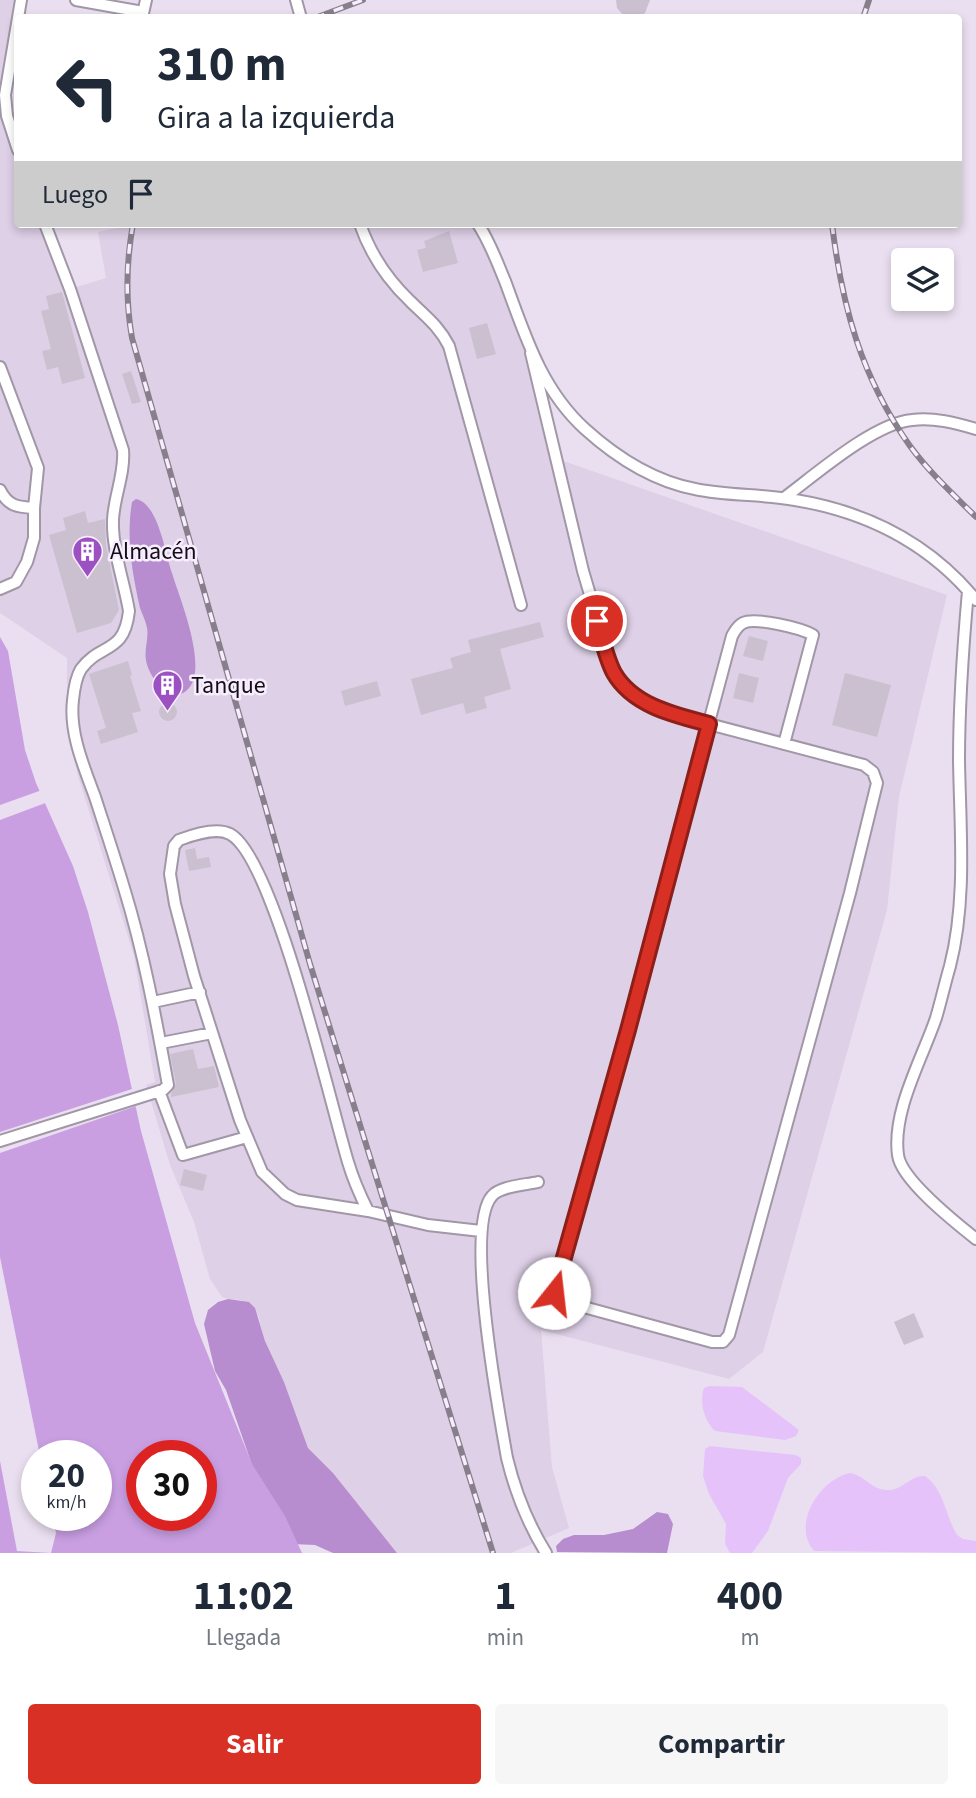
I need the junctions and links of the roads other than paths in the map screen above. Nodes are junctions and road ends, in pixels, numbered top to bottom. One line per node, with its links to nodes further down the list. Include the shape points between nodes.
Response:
1 (76, 0): 2 (street)
2 (138, 14)
3 (14, 42): 4 (street, via 5,95)
4 (14, 137)
5 (47, 228): 21 (street, via 124,455 113,520 128,622 119,640 80,671 73,723 136,927)
6 (362, 228): 17 (street, via 382,267 449,346)
7 (480, 228): 8 (street, via 494,252)
8 (531, 353): 12 (street, via 554,395 575,418 602,444 639,468 694,489); 18 (street, via 572,529 614,673 644,702)
9 (0, 368): 13 (street, via 38,468)
10 (976, 429): 12 (street, via 937,420 898,423 837,458)
11 (0, 490): 13 (street, via 8,503)
12 (784, 498): 15 (street, via 838,510 884,527 937,559)
13 (34, 508): 14 (street, via 34,538 24,572 16,582)
14 (0, 589)
15 (968, 591): 16 (street); 30 (street, via 961,696 961,871 951,963 904,1107 898,1157 911,1181)
16 (976, 600)
17 (521, 605)
18 (709, 724): 19 (street); 19 (street, via 732,636 740,624 756,621 811,633); 19 (street, via 554,1293 558,1300 712,1342 723,1342 729,1335 877,788 876,776 863,765)
19 (784, 744)
20 (200, 992): 21 (street); 22 (street); 28 (street, via 174,904 172,857 179,840 224,832 240,842 250,857 282,931 348,1164)
21 (153, 1002): 23 (street)
22 (212, 1032): 23 (street); 25 (street)
23 (160, 1043): 24 (street, via 168,1085)
24 (159, 1091): 25 (street, via 183,1154); 26 (street)
25 (247, 1137): 28 (street, via 262,1172 285,1194 312,1204)
26 (0, 1141)
27 (538, 1182): 29 (street, via 492,1195)
28 (368, 1211): 29 (street)
29 (481, 1231): 31 (street, via 484,1292 507,1458 529,1521)
30 (976, 1238)
31 (546, 1553)

